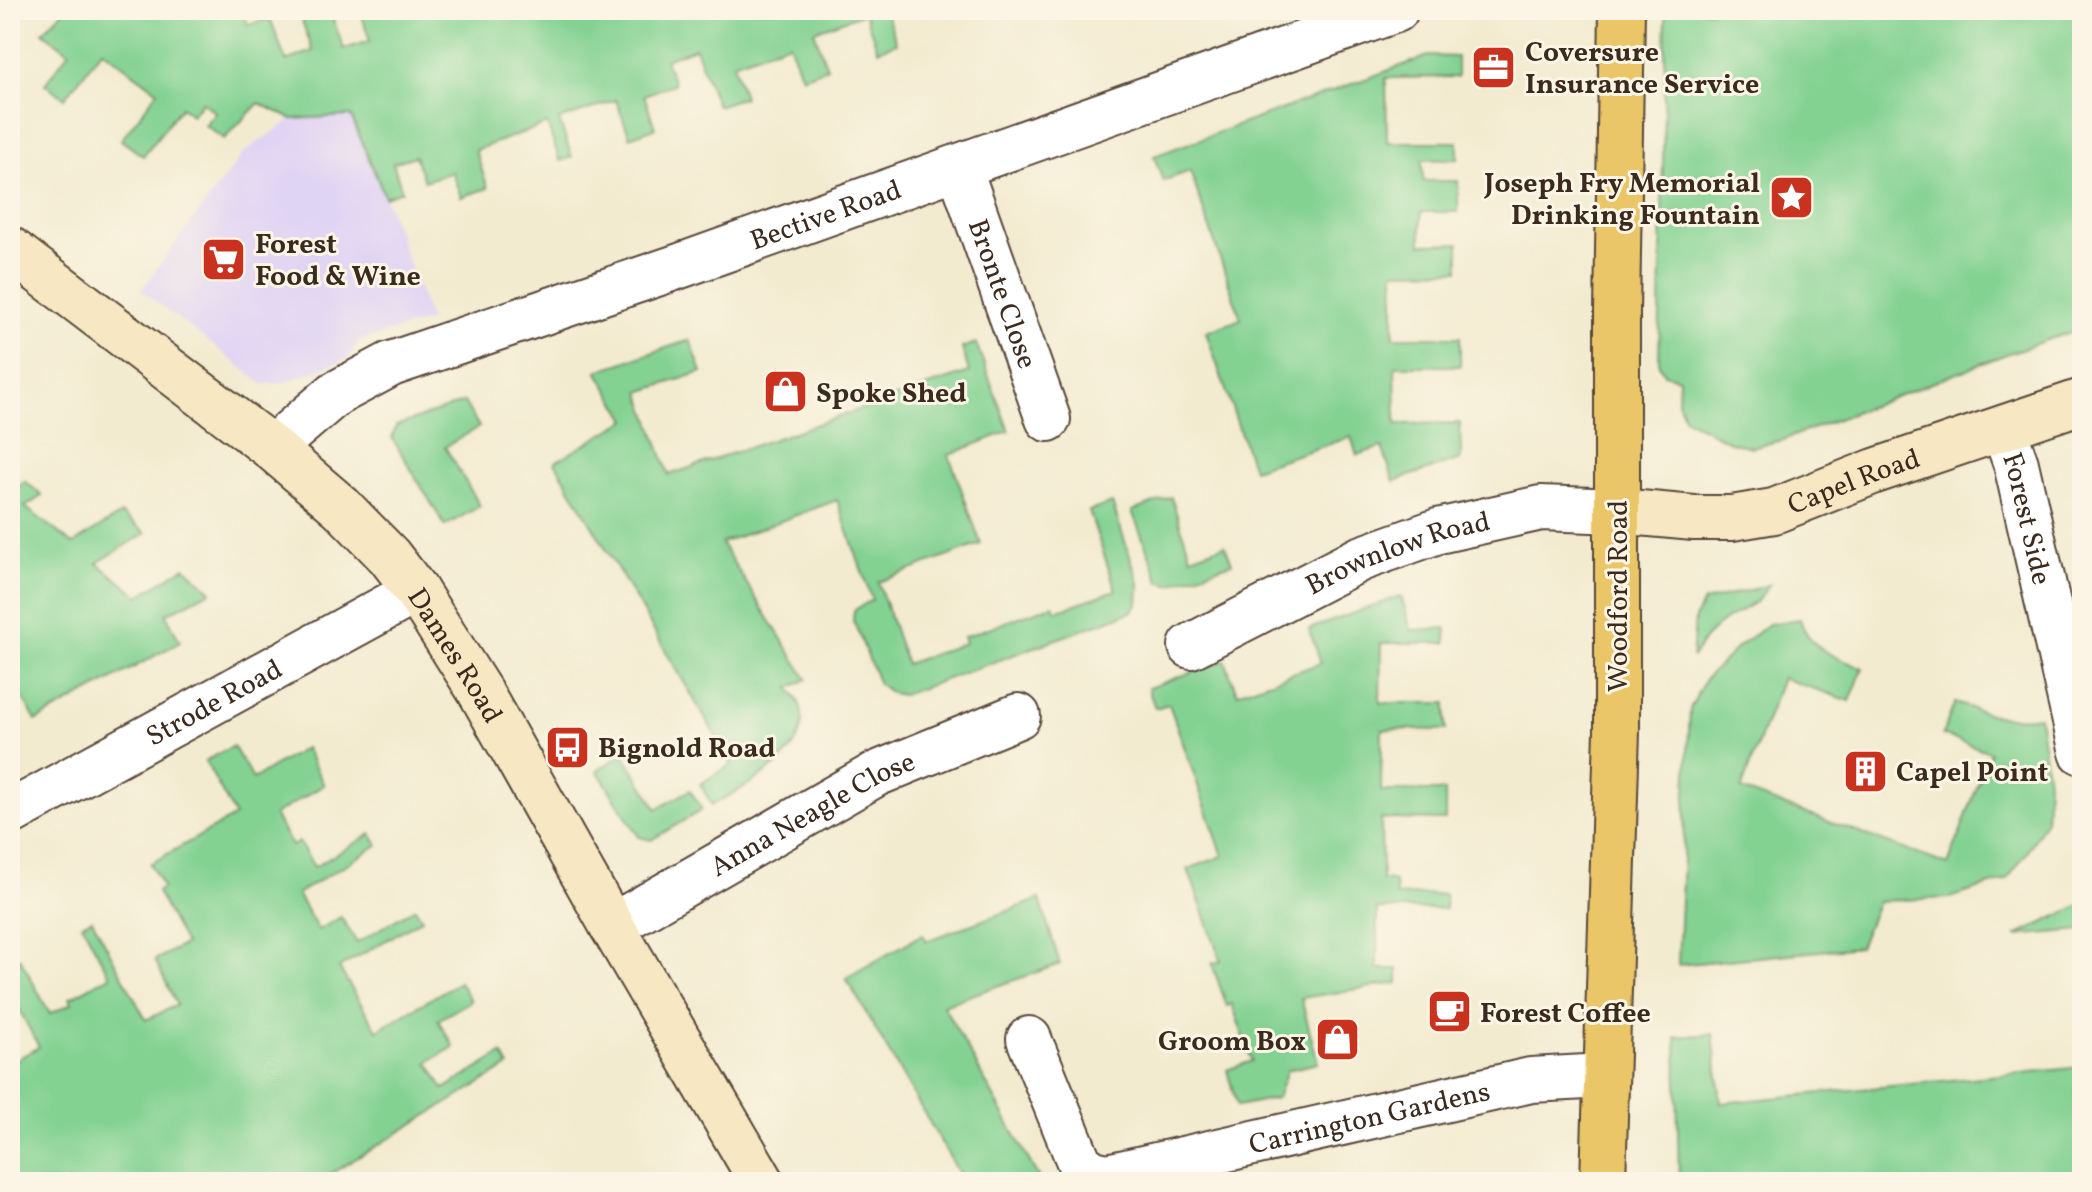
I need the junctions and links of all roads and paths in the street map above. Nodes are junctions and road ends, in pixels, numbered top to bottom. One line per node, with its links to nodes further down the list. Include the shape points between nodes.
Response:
1 (1396, 10): 3 (street, Bective Road)
2 (1622, 10): 9 (main road, Woodford Road)
3 (959, 167): 6 (street, Bronte Close); 8 (street, Bective Road, via 391,364 335,394)
4 (10, 249): 8 (main road, Dames Road)
5 (2082, 401): 7 (main road, Capel Road)
6 (1048, 419)
7 (2003, 428): 9 (main road, Capel Road, via 1774,511 1694,518); 13 (street, Forest Side, via 2016,464)
8 (272, 448): 10 (main road, Dames Road, via 341,507)
9 (1618, 511): 11 (street, Brownlow Road, via 1541,508 1438,531 1360,559); 17 (main road, Woodford Road, via 1617,731)
10 (416, 591): 14 (street, Strode Road); 15 (main road, Dames Road, via 521,762)
11 (1191, 646)
12 (1018, 716): 15 (street, Anna Neagle Close, via 876,774)
13 (2082, 752)
14 (10, 813)
15 (612, 926): 18 (main road, Dames Road)
16 (1029, 1039): 17 (street, Carrington Gardens, via 1080,1164 1108,1176 1531,1080)
17 (1605, 1076): 19 (main road, Woodford Road)
18 (762, 1182)
19 (1603, 1182)

